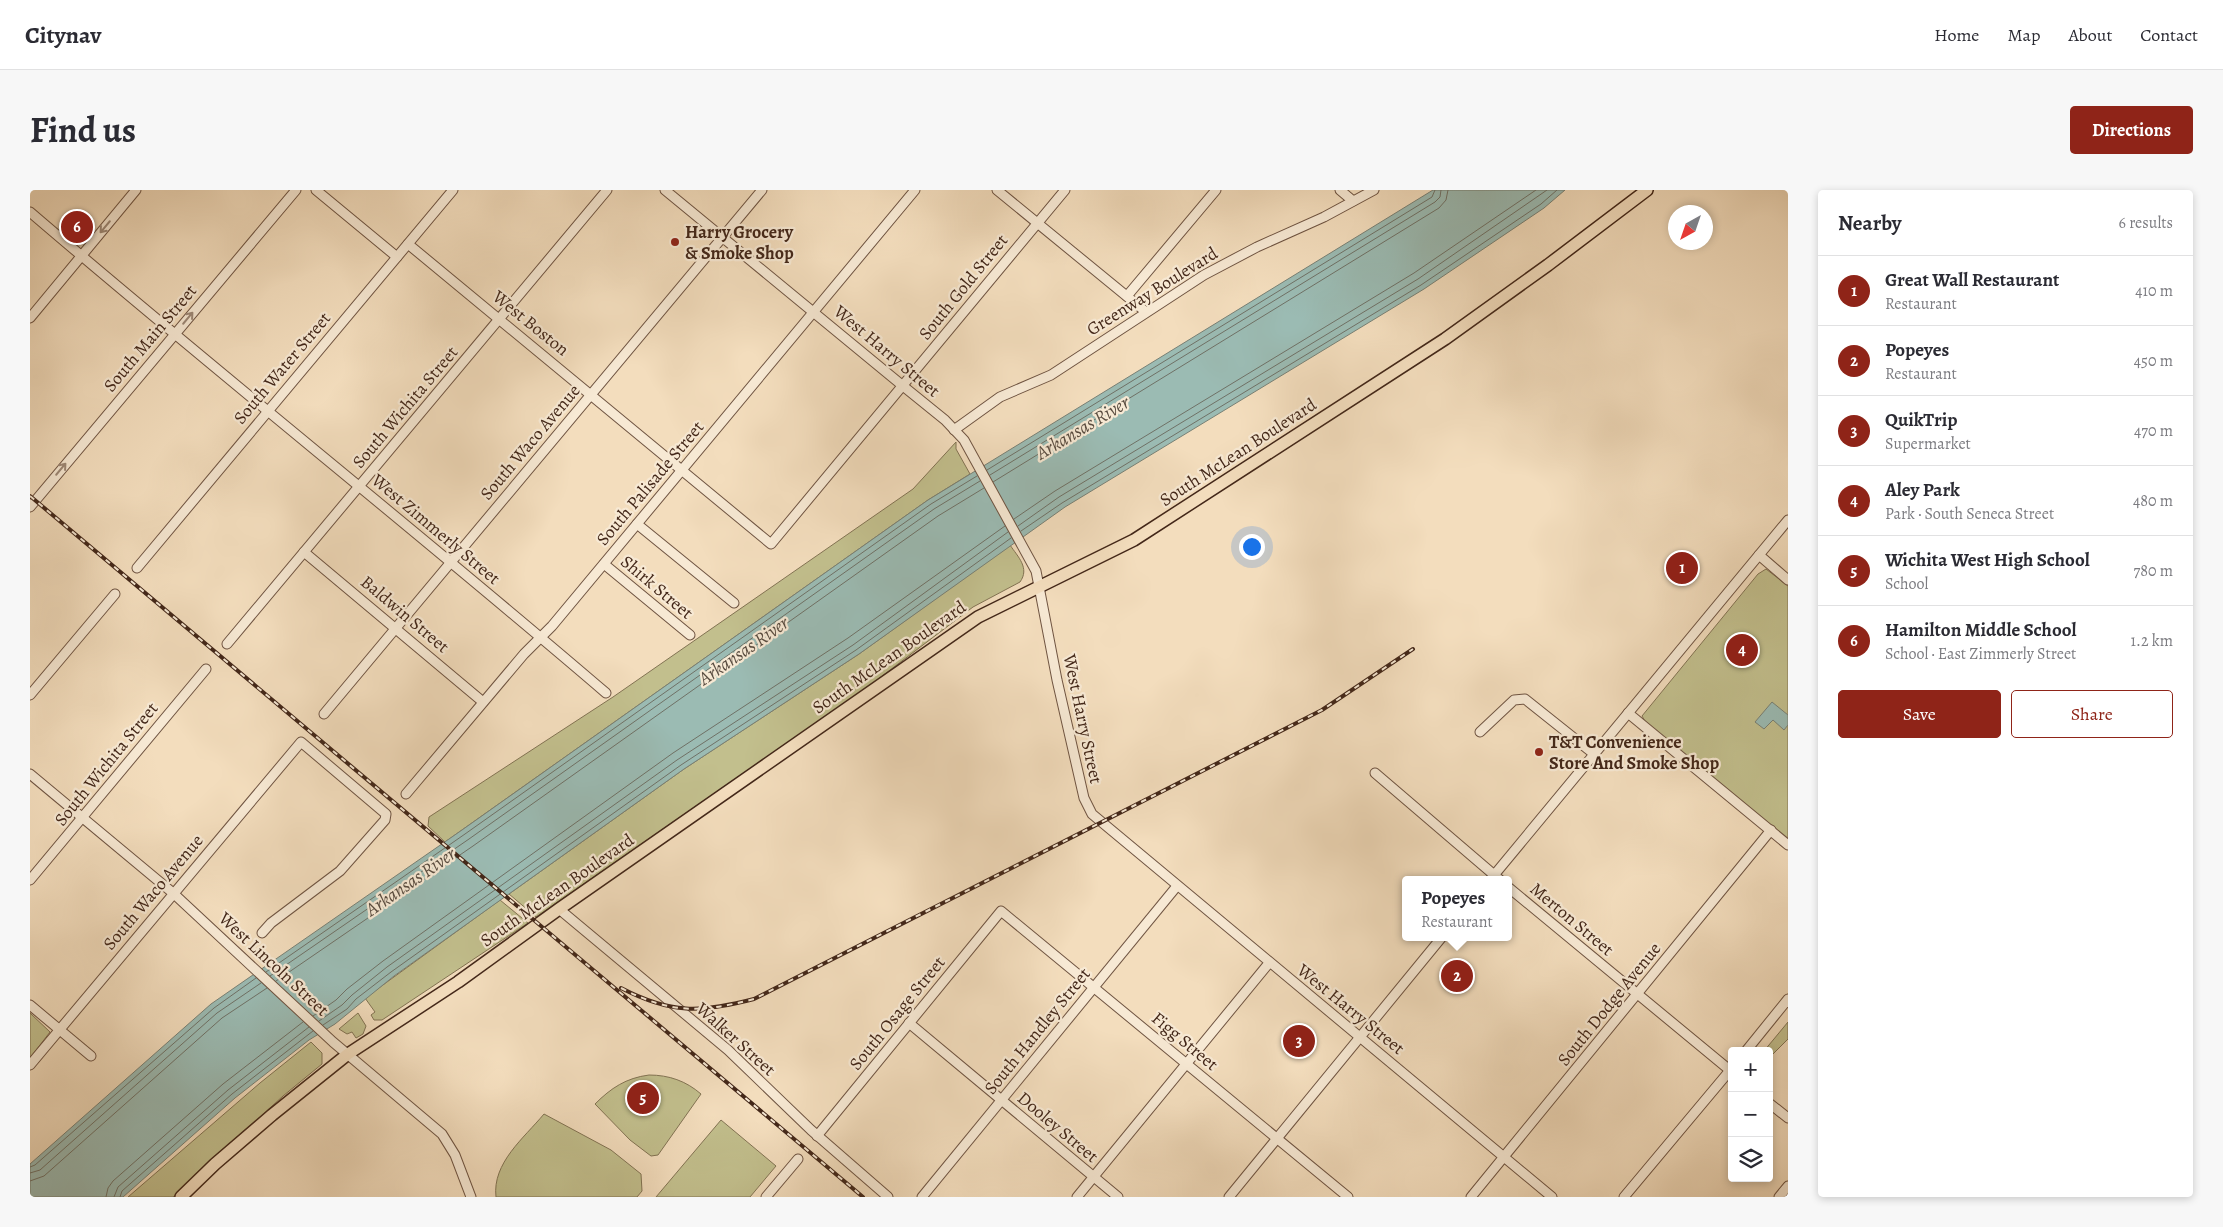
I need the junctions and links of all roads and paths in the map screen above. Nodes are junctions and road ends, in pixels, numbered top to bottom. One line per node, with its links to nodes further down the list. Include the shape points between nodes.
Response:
1 (136, 190): 20 (street, one-way to 20)
2 (296, 190): 27 (street, South Main Street, one-way to 2)
3 (316, 190): 21 (street)
4 (453, 190): 19 (street, South Water Street)
5 (607, 190): 26 (street, South Wichita Street)
6 (665, 190): 18 (street, West Harry Street)
7 (762, 190): 18 (street, South Waco Avenue)
8 (915, 190): 23 (street, South Palisade Street)
9 (997, 190): 17 (street)
10 (1065, 190): 17 (street, South Gold Street)
11 (1216, 190): 22 (street)
12 (1340, 190): 15 (street)
13 (1374, 190): 15 (street, Greenway Boulevard)
14 (1647, 190): 44 (main road, South McLean Boulevard, via 1437,345 1134,540)
15 (1354, 201): 24 (street, Greenway Boulevard, via 1204,275)
16 (30, 212): 20 (street, West Zimmerly Street)
17 (1037, 223): 22 (street); 28 (street, South Gold Street)
18 (722, 237): 23 (street, West Harry Street); 29 (street, South Waco Avenue)
19 (408, 244): 21 (street, South Water Street); 26 (street, West Boston)
20 (81, 256): 25 (street); 27 (street, West Zimmerly Street)
21 (397, 257): 30 (street, South Water Street)
22 (1127, 296): 24 (street)
23 (814, 312): 28 (street, West Harry Street); 32 (street, South Palisade Street)
24 (1146, 312): 31 (street, Greenway Boulevard, via 1051,376 1000,397)
25 (30, 318)
26 (500, 319): 29 (street, West Boston); 33 (street, South Wichita Street)
27 (175, 334): 30 (street, West Zimmerly Street); 34 (street, South Main Street, one-way to 27)
28 (903, 386): 31 (street, West Harry Street); 37 (street, South Gold Street)
29 (591, 394): 32 (street, West Boston); 40 (street, South Waco Avenue)
30 (266, 411): 33 (street, West Zimmerly Street); 42 (street, South Water Street)
31 (954, 430): 44 (street, West Harry Street, via 964,440 1027,553 1036,571)
32 (682, 470): 36 (street, South Palisade Street); 37 (street, West Boston)
33 (359, 486): 38 (street, South Wichita Street); 40 (street, West Zimmerly Street)
34 (30, 507)
35 (1788, 520): 39 (street)
36 (637, 524): 41 (street, South Palisade Street); 46 (street)
37 (771, 544)
38 (304, 552): 47 (street, Baldwin Street); 50 (street, South Wichita Street)
39 (1759, 555): 43 (street); 55 (street)
40 (452, 562): 47 (street, South Waco Avenue); 49 (street, West Zimmerly Street)
41 (604, 564): 48 (street, Shirk Street); 49 (street, South Palisade Street)
42 (136, 568)
43 (1788, 580)
44 (1038, 586): 68 (street, West Harry Street, via 1084,798 1099,822); 71 (main road, South McLean Boulevard, via 978,617)
45 (115, 594): 53 (street)
46 (734, 603)
47 (396, 628): 54 (street, Baldwin Street); 56 (street, South Waco Avenue)
48 (690, 635)
49 (541, 637): 52 (street, West Zimmerly Street); 54 (street, South Palisade Street)
50 (227, 644)
51 (206, 669): 62 (street, South Wichita Street)
52 (606, 693)
53 (30, 695)
54 (483, 702): 61 (street, South Palisade Street)
55 (1628, 713): 58 (street); 63 (street)
56 (324, 714)
57 (1480, 732): 58 (street, via 1514,700 1525,699)
58 (1594, 754): 66 (street)
59 (1375, 773): 65 (street)
60 (30, 774): 62 (street, West Lincoln Street)
61 (406, 794)
62 (83, 817): 67 (street, South Wichita Street); 70 (street, West Lincoln Street)
63 (1771, 830): 64 (street); 77 (street, South Dodge Avenue)
64 (1788, 845)
65 (1493, 876)
66 (1497, 876)
67 (30, 880)
68 (1177, 886): 75 (street, West Harry Street); 76 (street, South Handley Street)
69 (1512, 890): 77 (street, Merton Street)
70 (173, 893): 73 (street, South Waco Avenue, via 301,742 386,814 385,820 352,859); 81 (street, South Waco Avenue); 84 (street, West Lincoln Street)
71 (559, 908): 84 (main road, South McLean Boulevard, via 458,982); 93 (street, Walker Street, via 728,1050)
72 (1001, 911): 76 (street, Figg Street); 80 (street, South Osage Street)
73 (262, 933)
74 (1439, 941): 82 (street)
75 (1269, 963): 82 (street, West Harry Street); 86 (street)
76 (1094, 987): 86 (street, Figg Street); 90 (street, South Handley Street)
77 (1638, 995): 88 (street, Merton Street); 95 (street, South Dodge Avenue)
78 (1788, 999): 83 (street)
79 (30, 1005): 81 (street)
80 (909, 1023): 90 (street, Dooley Street); 93 (street, South Osage Street)
81 (59, 1030): 85 (street); 87 (street, South Waco Avenue)
82 (1360, 1037): 94 (street); 95 (street, West Harry Street)
83 (1749, 1047)
84 (348, 1054): 99 (main road, South McLean Boulevard, via 215,1164); 100 (street, West Lincoln Street, via 442,1134 455,1155)
85 (91, 1056)
86 (1187, 1064): 94 (street, Figg Street); 97 (street)
87 (30, 1065)
88 (1728, 1068)
89 (1728, 1074): 110 (street)
90 (1001, 1100): 97 (street, Dooley Street); 103 (street, South Handley Street)
91 (1773, 1106): 92 (street)
92 (1788, 1118)
93 (817, 1136): 102 (street, Walker Street)
94 (1277, 1139): 106 (street); 107 (street, Figg Street)
95 (1504, 1157): 108 (street, South Dodge Avenue); 109 (street, West Harry Street)
96 (798, 1159): 101 (street)
97 (1093, 1177): 104 (street); 105 (street, Dooley Street)
98 (1788, 1186): 111 (street)
99 (181, 1197)
100 (471, 1197)
101 (766, 1197)
102 (888, 1197)
103 (922, 1197)
104 (1077, 1197)
105 (1118, 1197)
106 (1230, 1197)
107 (1348, 1197)
108 (1471, 1197)
109 (1552, 1197)
110 (1624, 1197)
111 (1779, 1197)

